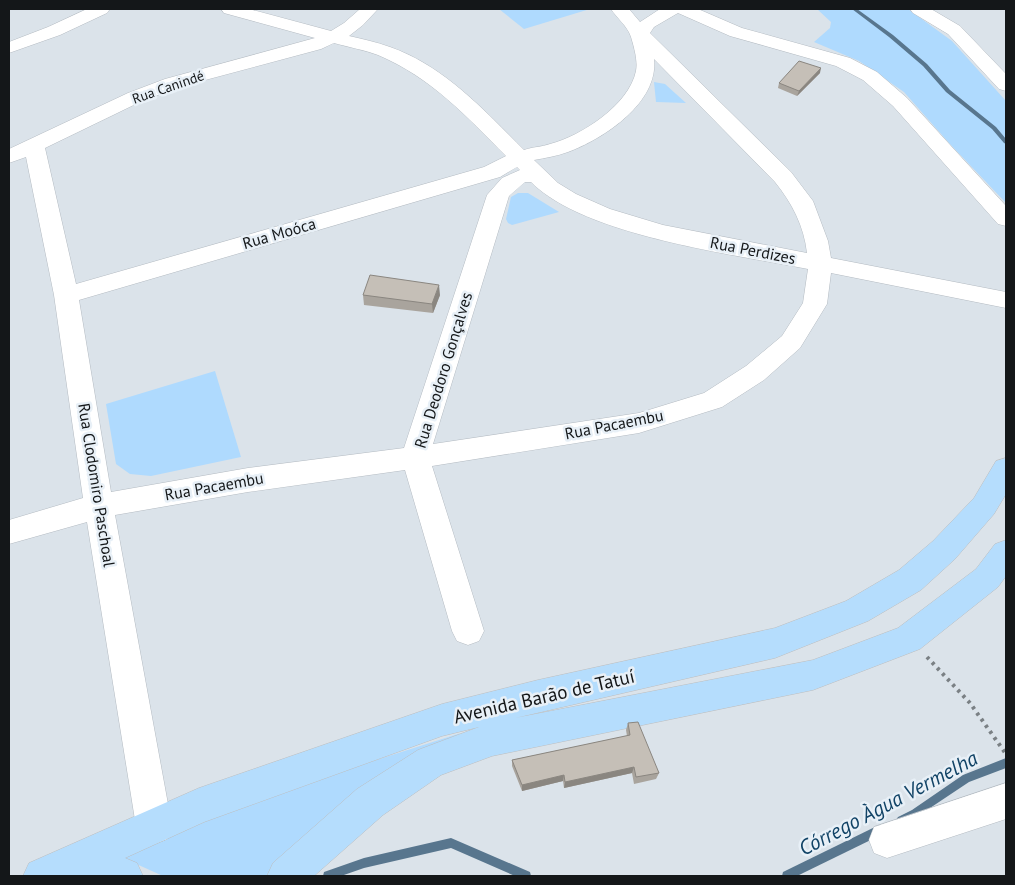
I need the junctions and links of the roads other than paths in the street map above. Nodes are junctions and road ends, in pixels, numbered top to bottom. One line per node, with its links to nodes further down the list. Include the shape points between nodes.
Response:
1 (101, 9): 10 (street)
2 (230, 9): 9 (street, Rua Perdizes)
3 (369, 9): 9 (street, Rua Canindé, via 358,23)
4 (620, 9): 8 (street, Rua Pacaembu)
5 (672, 9): 8 (street, via 648,23)
6 (684, 9): 16 (street, via 736,32 843,62 870,76 900,102)
7 (919, 9): 11 (street, via 954,30)
8 (640, 34): 14 (street, via 646,61 644,74 637,90 616,116 600,129); 17 (street, Rua Pacaembu, via 784,177 802,201 817,241)
9 (335, 37): 12 (street, Rua Canindé, via 172,83 135,97); 14 (street, Rua Perdizes, via 384,51 432,76 469,107)
10 (9, 48)
11 (1006, 85)
12 (34, 146): 13 (street, Rua Canindé); 18 (street, Rua Clodomiro Paschoal)
13 (9, 157)
14 (523, 162): 15 (street, Rua Deodoro Gonçalves, via 517,177 507,182); 15 (street, via 508,154); 17 (street, Rua Perdizes, via 550,188 602,214 661,232)
15 (488, 181): 18 (street, Rua Moóca); 20 (street, Rua Deodoro Gonçalves)
16 (1006, 219)
17 (820, 264): 19 (street, Rua Perdizes); 20 (street, Rua Pacaembu, via 815,304 791,342 755,373 713,400 639,423)
18 (66, 296): 22 (street, Rua Clodomiro Paschoal)
19 (1006, 300)
20 (415, 458): 22 (street, Rua Pacaembu, via 248,480); 25 (street, Rua Deodoro Gonçalves)
21 (1006, 469): 27 (main road, Avenida Barão de Tatuí, via 984,506 944,550 910,580 857,611 775,643 442,720 199,806)
22 (99, 506): 23 (street, Rua Pacaembu); 27 (street, Rua Clodomiro Paschoal)
23 (9, 532)
24 (1006, 553): 31 (main road, Avenida Barão de Tatuí, via 987,578 909,639 814,675 492,739 430,762 370,802)
25 (468, 631)
26 (1006, 801): 28 (street)
27 (154, 826): 29 (main road, Avenida Barão de Tatuí)
28 (887, 840)
29 (44, 875): 30 (main road, via 83,871)
30 (124, 876)
31 (286, 876)

